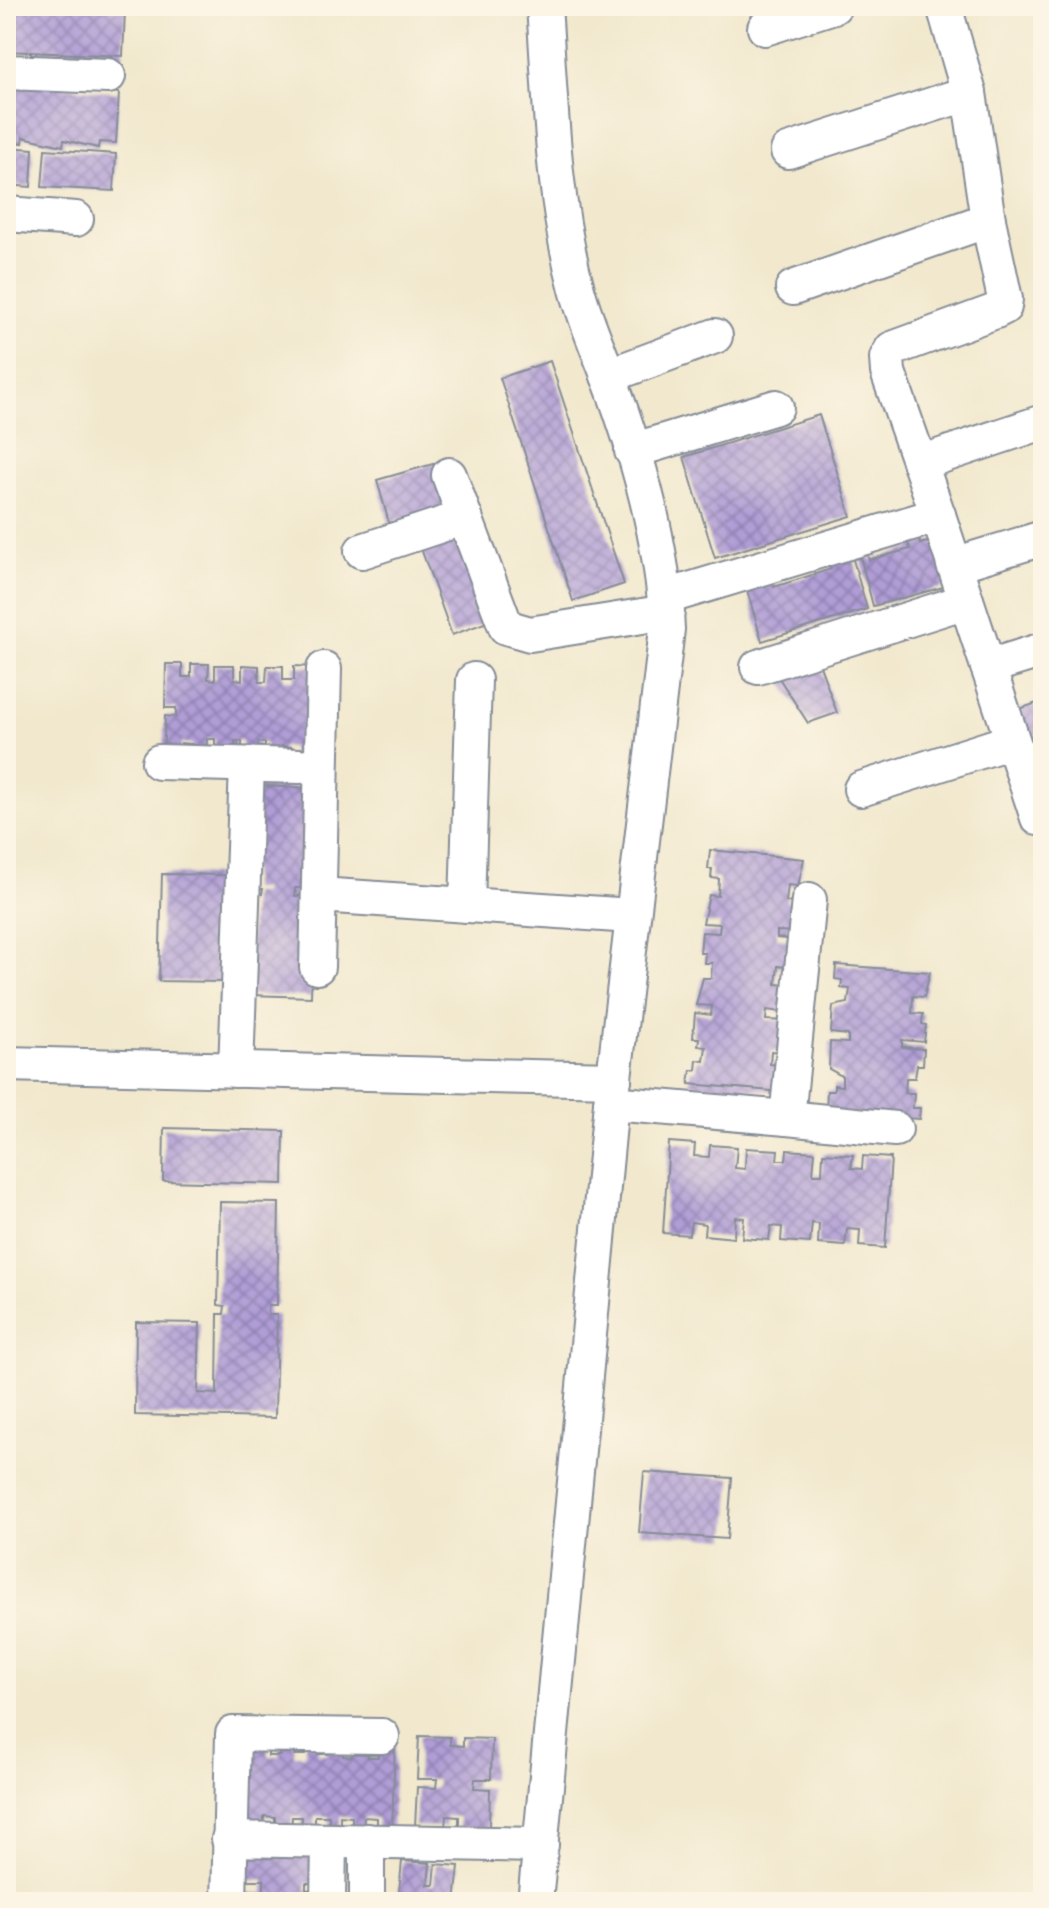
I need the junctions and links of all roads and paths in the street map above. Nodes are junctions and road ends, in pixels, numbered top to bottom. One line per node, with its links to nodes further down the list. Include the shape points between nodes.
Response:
1 (544, 6): 14 (street, via 561,218 589,328)
2 (834, 6): 4 (street)
3 (944, 6): 7 (street)
4 (765, 28)
5 (6, 72): 6 (street)
6 (108, 76)
7 (969, 93): 8 (street); 11 (street)
8 (788, 151)
9 (6, 214): 10 (street)
10 (76, 219)
11 (988, 220): 12 (street); 18 (street, via 1004,307 892,349 887,358)
12 (793, 288)
13 (715, 336): 14 (street)
14 (608, 376): 17 (street)
15 (776, 407): 17 (street)
16 (1043, 422): 18 (street)
17 (632, 451): 26 (street, via 648,503)
18 (920, 463): 20 (street)
19 (449, 475): 21 (street)
20 (938, 515): 24 (street); 26 (street)
21 (465, 517): 23 (street); 26 (street, via 506,627 530,634)
22 (1043, 538): 24 (street)
23 (362, 551)
24 (954, 565): 25 (street)
25 (966, 601): 28 (street); 29 (street)
26 (666, 605): 42 (street, via 662,681)
27 (1043, 650): 29 (street)
28 (758, 667)
29 (988, 667): 32 (street)
30 (324, 669): 39 (street)
31 (474, 680): 41 (street)
32 (1012, 741): 36 (street); 37 (street)
33 (159, 762): 34 (street)
34 (247, 765): 35 (street); 45 (street)
35 (300, 766)
36 (1034, 777): 38 (street)
37 (861, 789)
38 (1038, 818)
39 (319, 895): 41 (street); 43 (street)
40 (809, 900): 47 (street)
41 (467, 905): 42 (street)
42 (632, 916): 46 (street)
43 (317, 967)
44 (6, 1064): 45 (street)
45 (236, 1070): 46 (street)
46 (613, 1091): 47 (street); 53 (street)
47 (787, 1118): 48 (street)
48 (895, 1129)
49 (382, 1736): 50 (street, via 233,1734)
50 (229, 1839): 51 (street); 54 (street)
51 (329, 1841): 52 (street); 55 (street)
52 (367, 1841): 53 (street); 56 (street)
53 (541, 1845): 57 (street)
54 (229, 1902)
55 (328, 1902)
56 (367, 1902)
57 (535, 1902)

